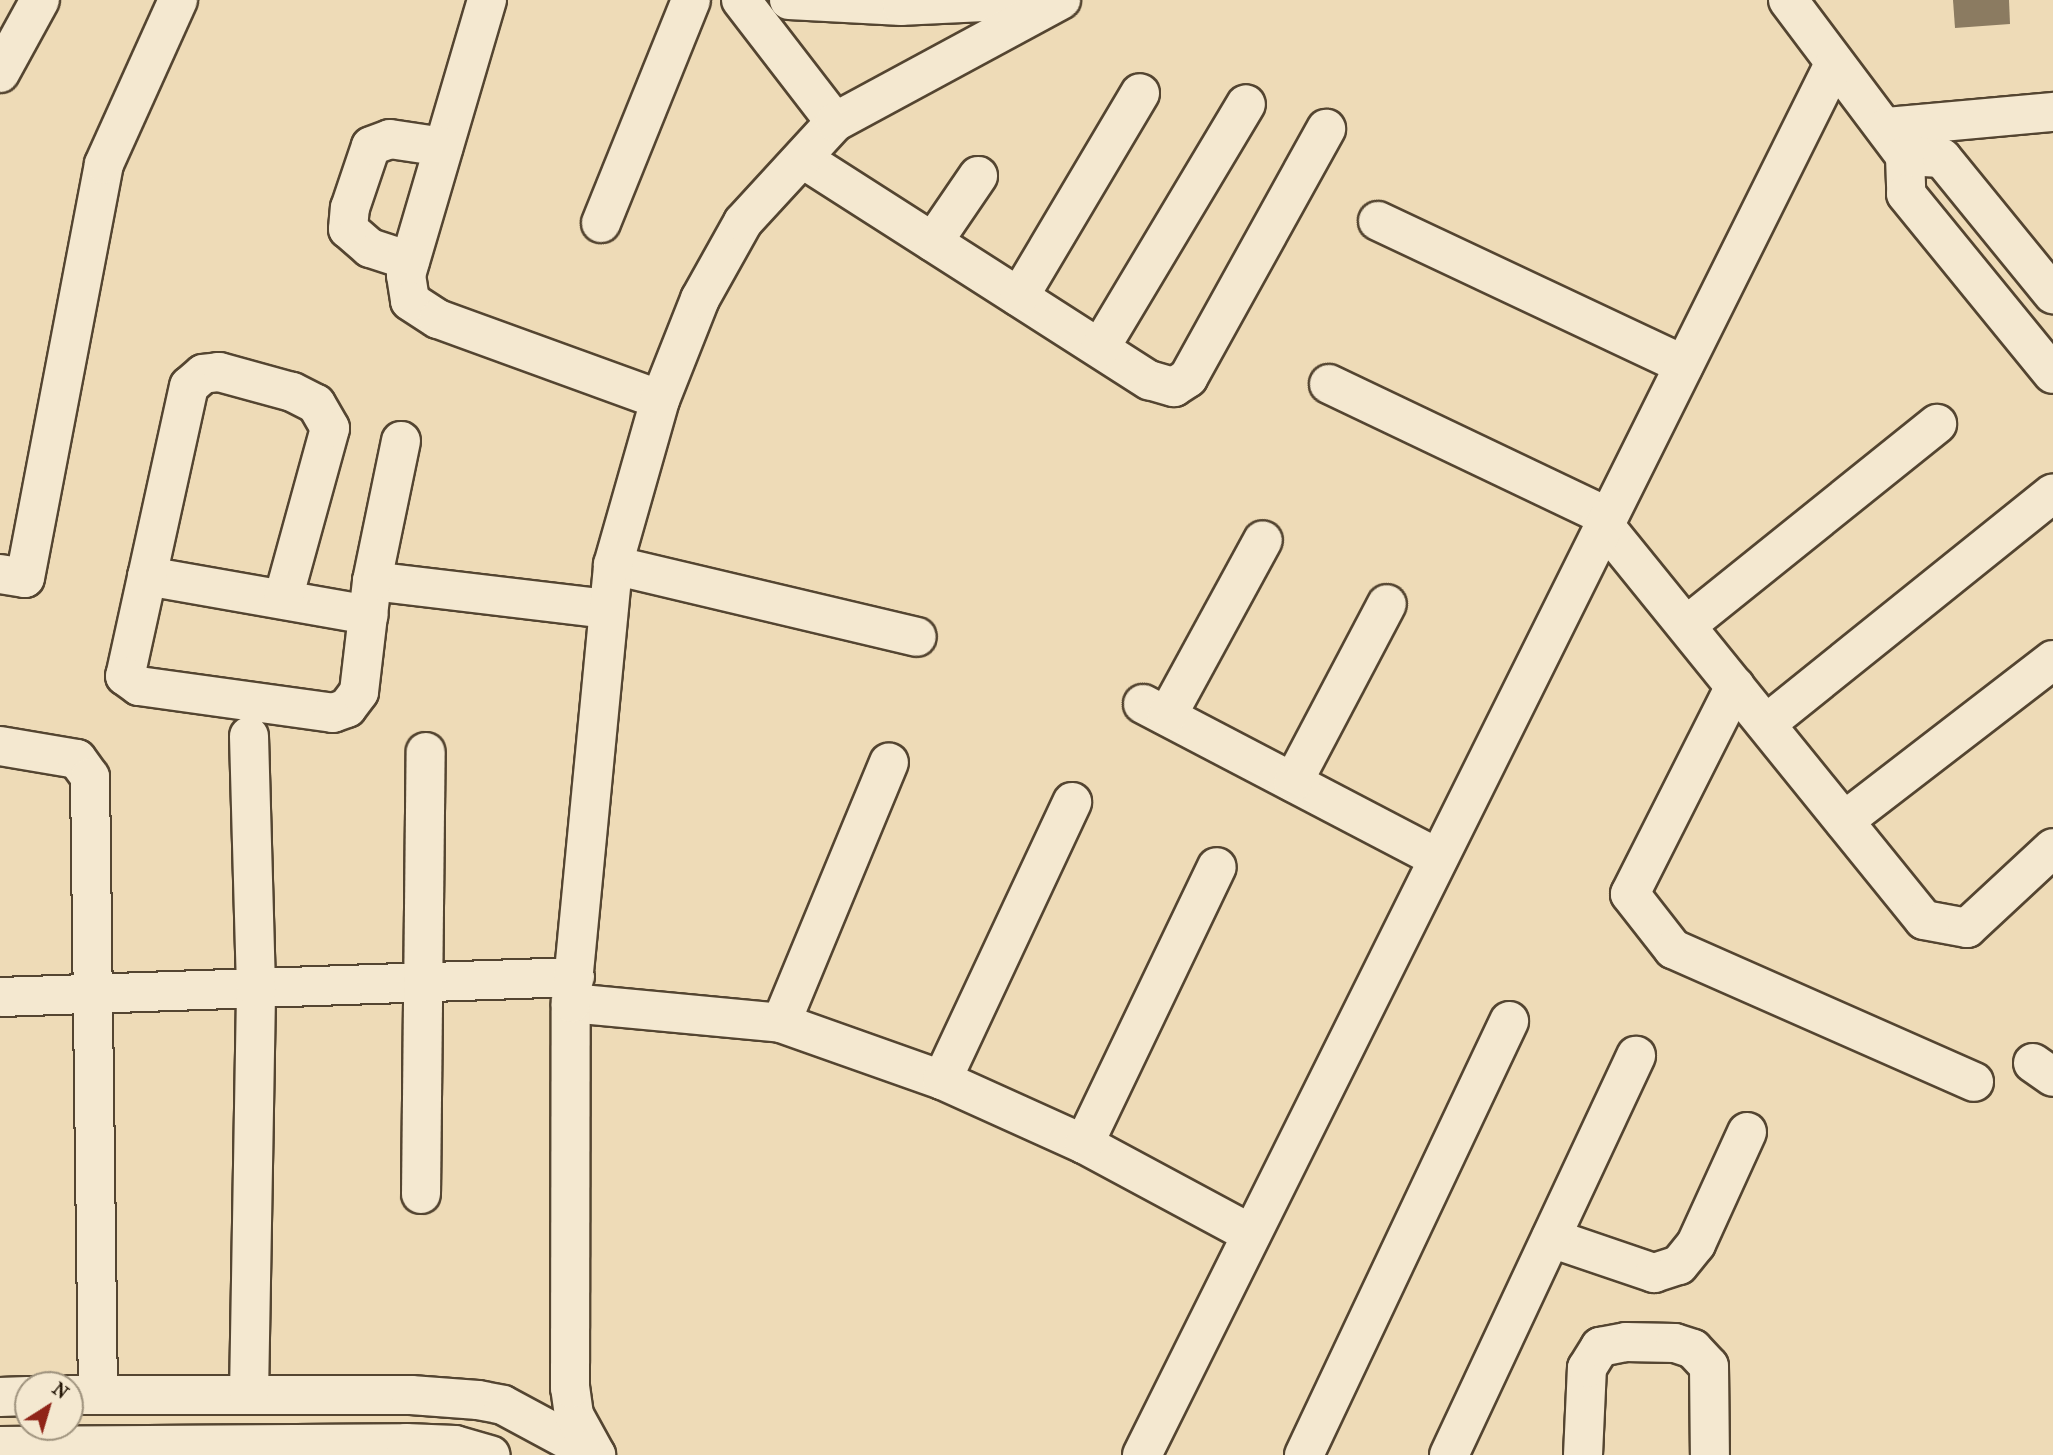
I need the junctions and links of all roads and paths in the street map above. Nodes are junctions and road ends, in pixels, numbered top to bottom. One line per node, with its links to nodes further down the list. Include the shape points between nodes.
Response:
1 (40, 0): 11 (street)
2 (178, 0): 38 (street, via 104,164 25,578)
3 (487, 0): 18 (street)
4 (691, 0): 22 (street)
5 (741, 0): 15 (street)
6 (789, 0): 7 (street, via 902,6)
7 (1029, 0)
8 (1061, 0): 15 (street)
9 (1788, 0): 10 (street)
10 (1834, 64): 17 (street); 28 (street)
11 (0, 73)
12 (1140, 93): 26 (street)
13 (1246, 104): 27 (street)
14 (2053, 112): 17 (street)
15 (835, 122): 19 (street)
16 (1326, 129): 27 (street, via 1188,378 1174,387 1149,380)
17 (1896, 142): 25 (street, via 1942,158); 29 (street, via 1906,194)
18 (443, 147): 24 (street); 24 (street, via 390,138 371,146 351,208 348,229 370,248)
19 (803, 159): 23 (street); 31 (street, via 743,222 700,299)
20 (978, 176): 23 (street)
21 (1378, 221): 28 (street)
22 (601, 223)
23 (933, 242): 26 (street)
24 (410, 261): 31 (street, via 406,275 410,301 438,319)
25 (2053, 294)
26 (1019, 297): 27 (street)
27 (1100, 348)
28 (1684, 365): 35 (street)
29 (2053, 374)
30 (1329, 384): 35 (street)
31 (660, 400): 37 (street)
32 (1937, 424): 44 (street)
33 (401, 441): 40 (street)
34 (2053, 493): 48 (street)
35 (1606, 521): 44 (street); 57 (street)
36 (1263, 540): 53 (street, via 1155,710)
37 (613, 565): 43 (street); 45 (street)
38 (0, 574)
39 (147, 576): 40 (street, via 125,676 139,686 333,712 347,708 359,692); 41 (street); 41 (street, via 189,386 204,374 219,372 316,404 330,428)
40 (370, 598): 41 (street); 43 (street)
41 (283, 599)
42 (1387, 604): 53 (street)
43 (608, 609): 61 (street)
44 (1687, 625): 47 (street)
45 (917, 637)
46 (2053, 660): 55 (street)
47 (1735, 686): 48 (street); 68 (street, via 1630,894 1673,949)
48 (1766, 724): 55 (street)
49 (249, 736): 60 (street)
50 (0, 746): 62 (street, via 77,759 90,776)
51 (426, 752): 59 (street)
52 (889, 762): 65 (street)
53 (1293, 782): 57 (street)
54 (1072, 802): 67 (street)
55 (1843, 821): 56 (street, via 1924,920 1967,928)
56 (2053, 848)
57 (1438, 858): 72 (street)
58 (1217, 867): 70 (street)
59 (422, 981): 60 (street); 61 (street); 71 (street)
60 (256, 987): 62 (street); 75 (street)
61 (573, 990): 65 (street); 76 (street)
62 (96, 992): 63 (street); 74 (street)
63 (0, 997)
64 (1509, 1021): 81 (street)
65 (781, 1023): 67 (street)
66 (1636, 1056): 73 (street)
67 (942, 1080): 70 (street)
68 (1975, 1082)
69 (1746, 1132): 73 (street, via 1696,1244 1679,1265 1654,1273)
70 (1084, 1144): 72 (street)
71 (421, 1194)
72 (1251, 1234): 80 (street)
73 (1551, 1238): 82 (street)
74 (84, 1394): 75 (street)
75 (249, 1395): 76 (street, via 411,1395 478,1400 503,1405)
76 (557, 1434): 79 (street)
77 (0, 1446): 78 (street, via 406,1443 455,1445)
78 (491, 1455)
79 (596, 1455)
80 (1142, 1455)
81 (1304, 1455)
82 (1449, 1455)
83 (1583, 1455): 84 (street, via 1587,1368 1600,1347 1626,1342 1675,1343 1693,1349 1709,1366)
84 (1710, 1455)

